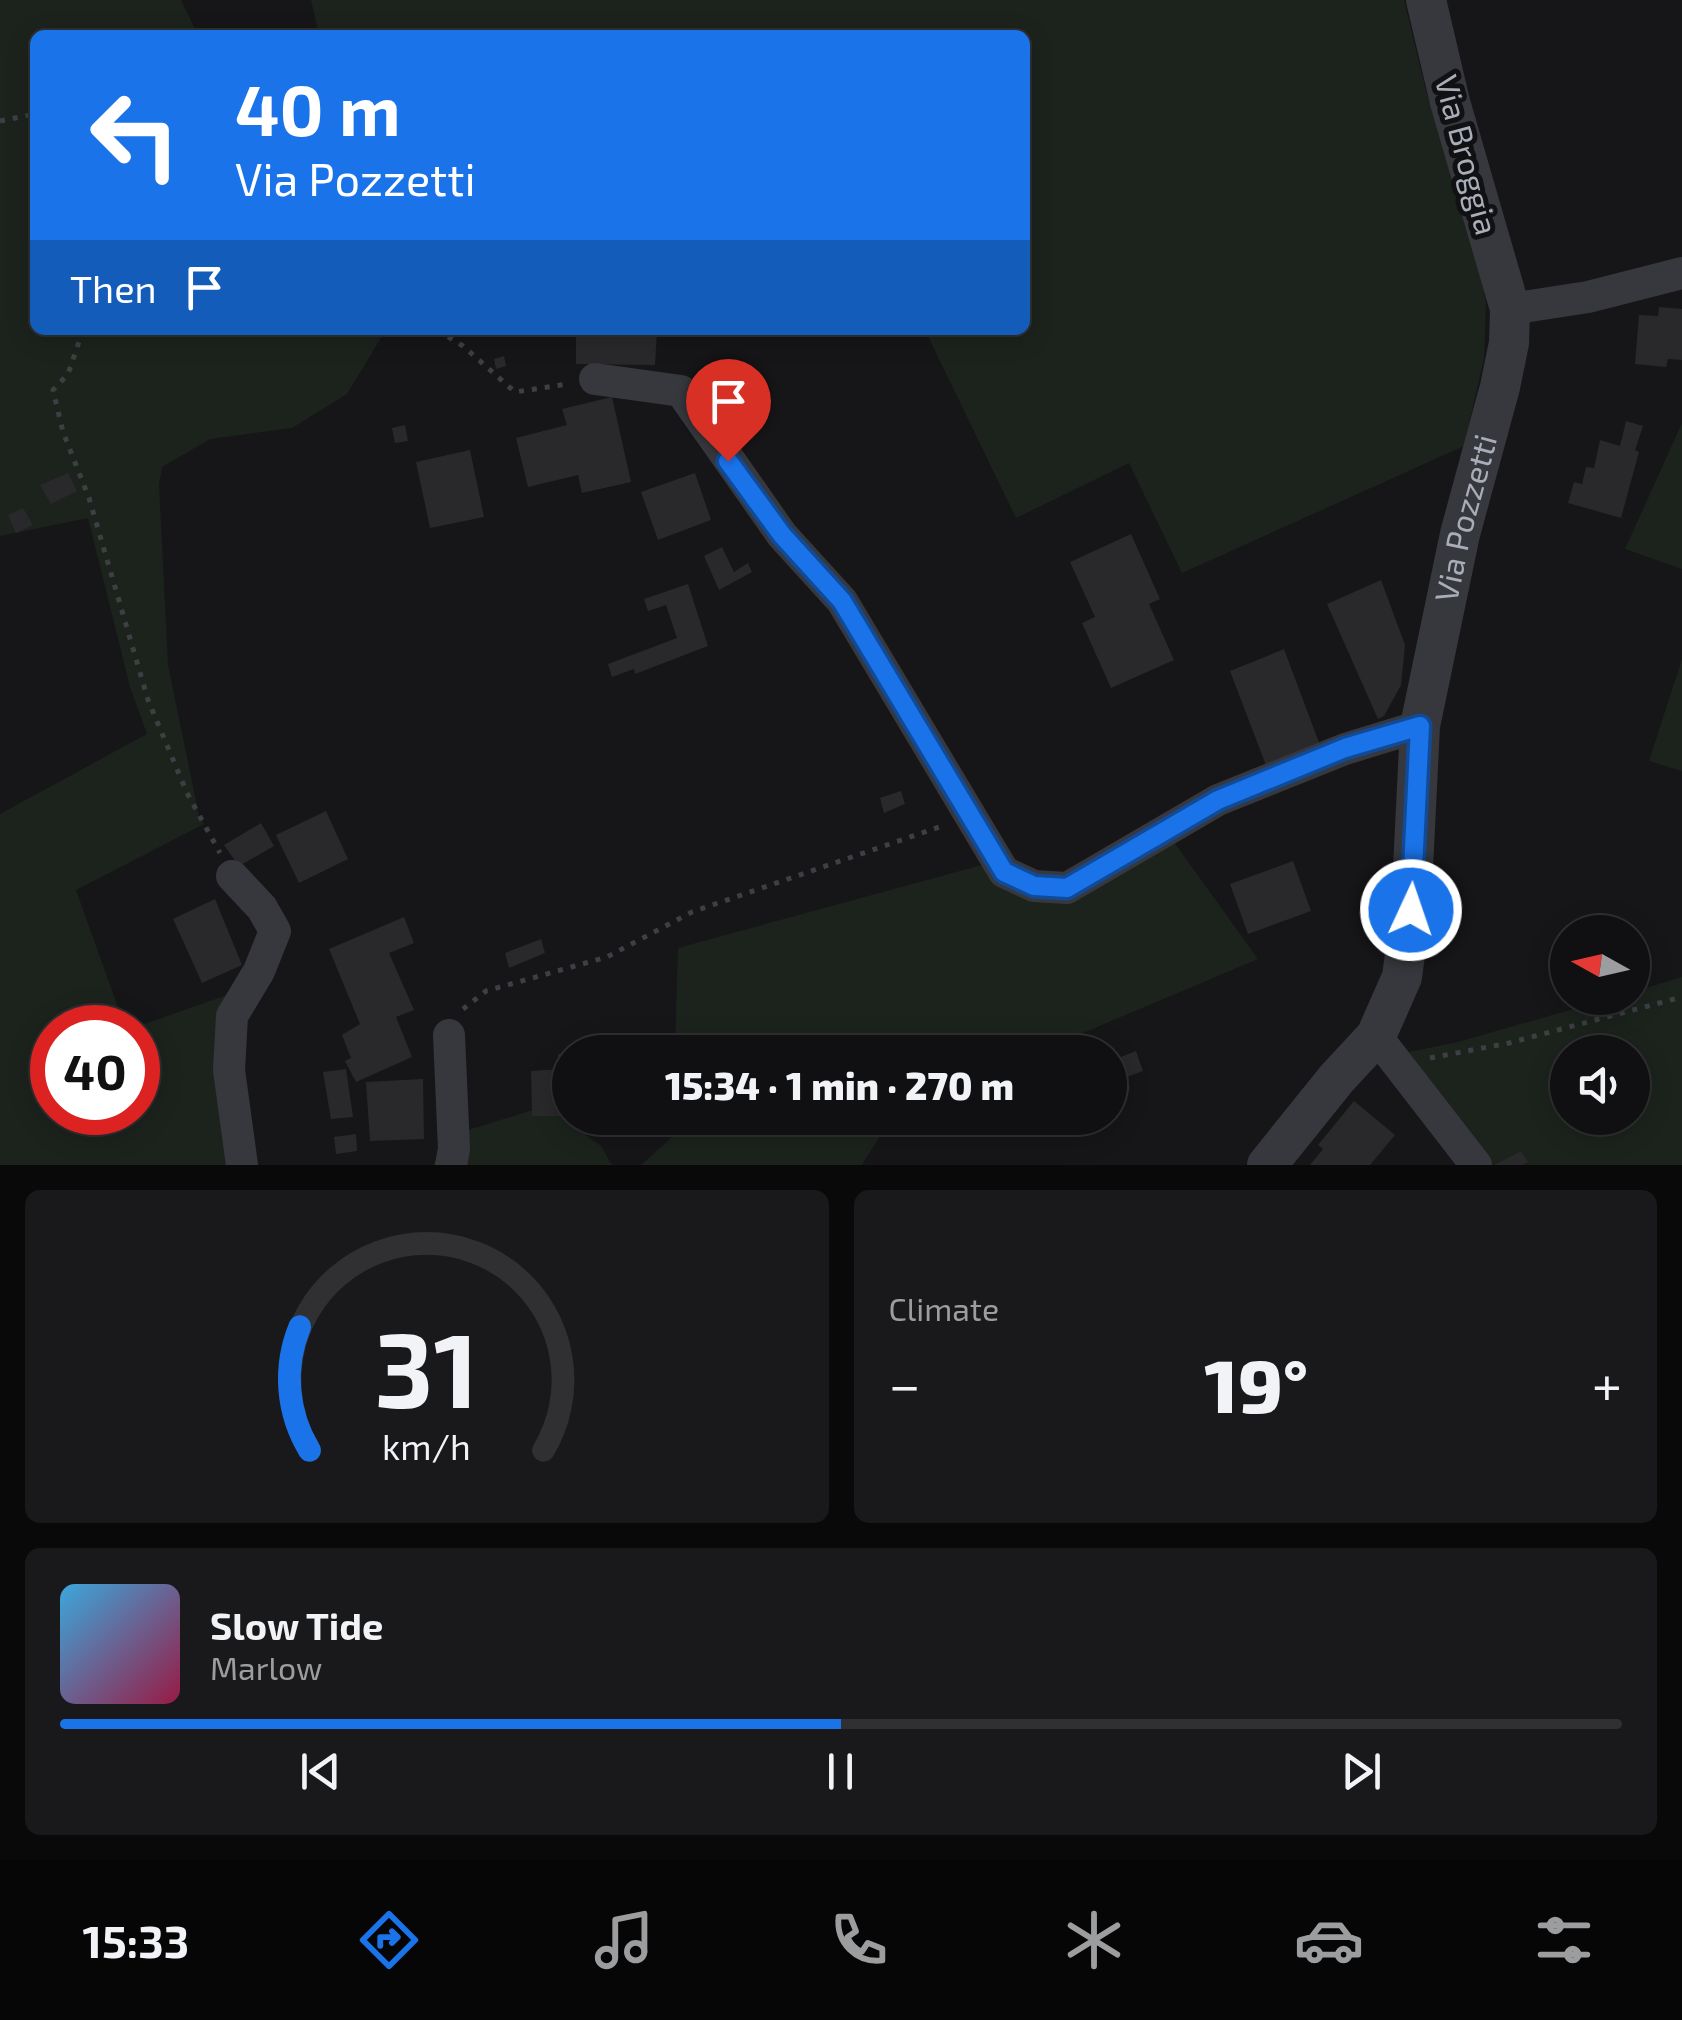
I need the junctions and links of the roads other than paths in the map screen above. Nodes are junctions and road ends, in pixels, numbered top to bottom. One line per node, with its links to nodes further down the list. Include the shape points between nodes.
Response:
1 (1426, 0): 3 (street, Via Broggia)
2 (1682, 273): 3 (street)
3 (1510, 309): 5 (street, Via Pozzetti, via 1500,386 1460,534)
4 (595, 379): 5 (street, via 681,391 782,535 842,601 1004,872 1034,886 1067,888 1218,800 1345,748)
5 (1420, 726): 8 (street, Via Pozzetti, via 1411,910)
6 (232, 876): 9 (street, via 275,931 232,1016 228,1070)
7 (449, 1035): 10 (street)
8 (1386, 1050): 11 (street, Via Pozzetti, via 1337,1078); 12 (street)
9 (242, 1165)
10 (451, 1165)
11 (1266, 1165)
12 (1476, 1165)

